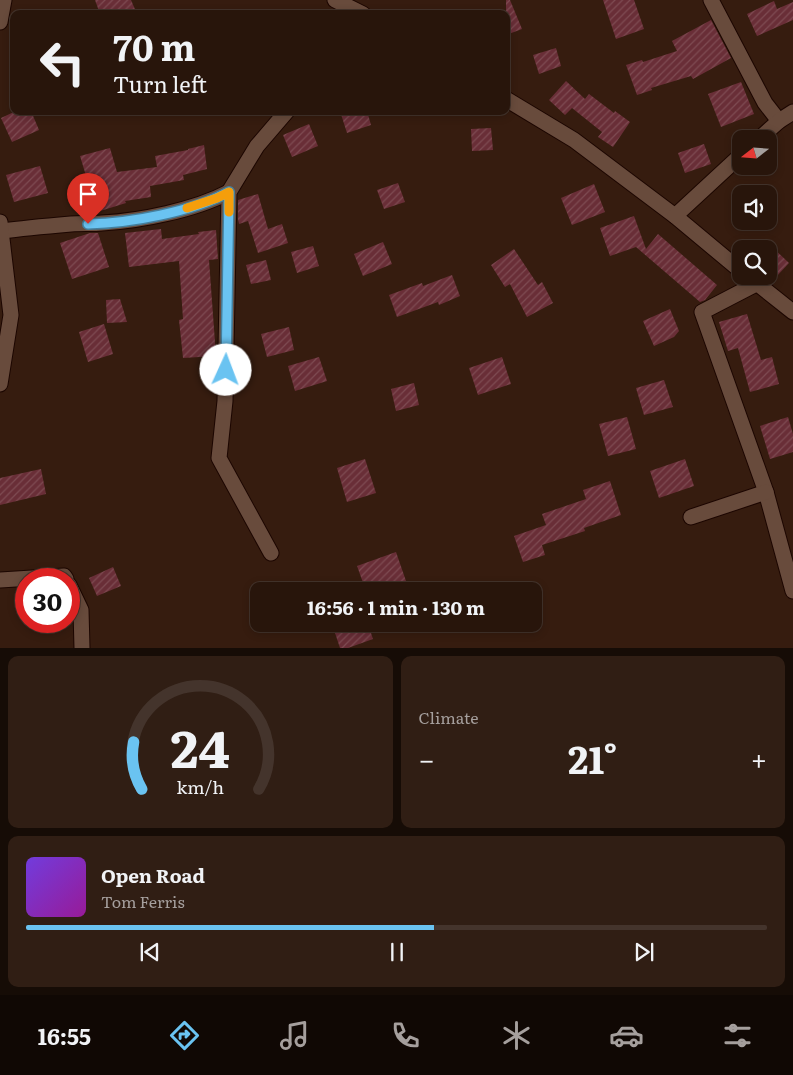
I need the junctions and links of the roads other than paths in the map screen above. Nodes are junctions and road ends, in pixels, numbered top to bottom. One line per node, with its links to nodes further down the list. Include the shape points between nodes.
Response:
1 (4, 0): 3 (street)
2 (711, 0): 7 (street, via 765,103)
3 (0, 22)
4 (510, 101): 11 (street, via 574,140)
5 (793, 112): 7 (street)
6 (284, 115): 10 (street, via 257,146)
7 (779, 121): 8 (street)
8 (769, 130)
9 (732, 164): 11 (street)
10 (229, 192): 12 (street, via 188,208 144,218 104,223); 20 (street, via 226,392 219,458)
11 (675, 216): 13 (street)
12 (1, 226): 17 (street, via 11,316)
13 (732, 264)
14 (744, 285): 18 (street, via 702,312)
15 (758, 285): 16 (street)
16 (793, 312)
17 (0, 384)
18 (766, 492): 19 (street); 23 (street)
19 (691, 517)
20 (272, 553)
21 (15, 579): 22 (street)
22 (0, 580)
23 (793, 591)
24 (80, 608): 25 (street)
25 (82, 648)

